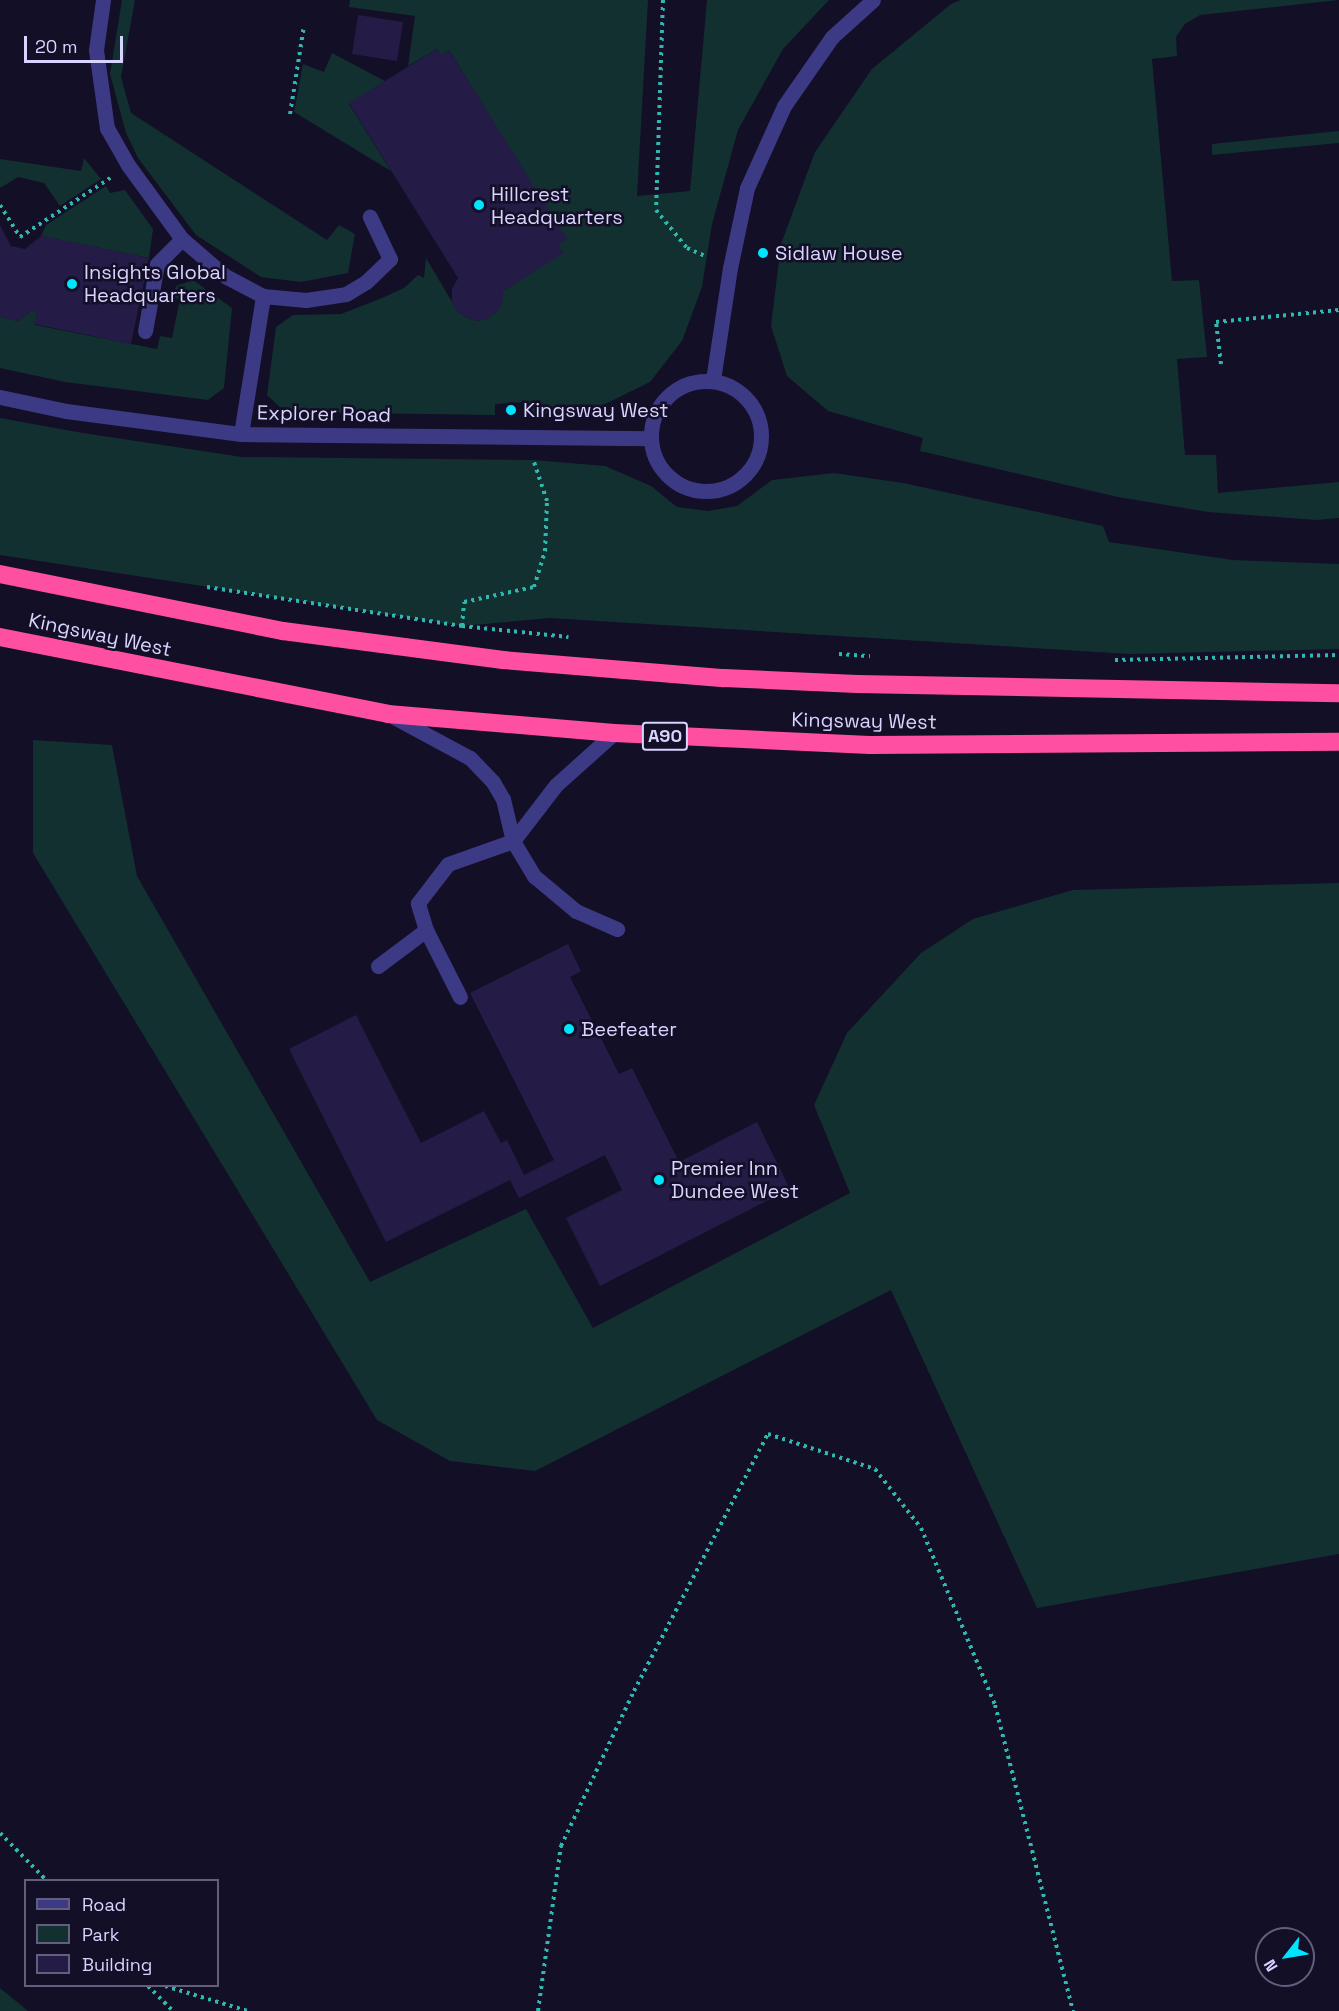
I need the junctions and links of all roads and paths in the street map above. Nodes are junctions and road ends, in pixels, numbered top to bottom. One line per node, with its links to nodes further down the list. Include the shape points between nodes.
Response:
1 (103, 0): 6 (street, via 96,50 107,128)
2 (663, 0): 10 (path, via 656,210 687,248)
3 (873, 0): 10 (street, via 832,38 784,106 747,188)
4 (304, 26): 5 (path)
5 (290, 114)
6 (128, 165): 7 (path, via 20,237); 9 (street)
7 (0, 205)
8 (370, 217): 11 (street, via 390,259 366,282 346,294 306,300)
9 (182, 238): 11 (street, via 225,276); 13 (street, via 157,264)
10 (730, 267): 15 (street)
11 (263, 296): 17 (street)
12 (1339, 310): 14 (path, via 1216,322)
13 (145, 331)
14 (1221, 364)
15 (713, 380): 18 (street, via 689,383 668,395 655,414); 18 (street, via 734,387 751,402 761,423 762,446 753,467 736,483 714,492 691,490 670,479 656,460)
16 (0, 398): 17 (street, Explorer Road, via 66,411)
17 (242, 434): 18 (street, Explorer Road)
18 (650, 438)
19 (533, 460): 22 (path, via 547,501 545,550 534,587 464,602)
20 (0, 574): 29 (highway, Kingsway West, via 283,631 503,660 856,684)
21 (201, 586): 22 (path)
22 (462, 626): 24 (path)
23 (0, 637): 30 (highway, Kingsway West / A90)
24 (576, 637)
25 (833, 654): 27 (path)
26 (1339, 655): 28 (path)
27 (881, 656)
28 (1106, 661)
29 (1339, 693)
30 (388, 714): 31 (highway, Kingsway West / A90); 33 (street, via 470,758 503,799)
31 (614, 733): 32 (highway, Kingsway West / A90, via 870,746); 33 (street, via 556,784)
32 (1339, 742)
33 (513, 841): 34 (street, via 534,876 576,911); 35 (street, via 447,864 418,903)
34 (617, 929)
35 (426, 930): 36 (street); 37 (street)
36 (378, 966)
37 (460, 997)
38 (0, 1833): 39 (path)
39 (44, 1879)
40 (149, 1987): 42 (path)
41 (168, 1987): 43 (path)
42 (173, 2011)
43 (248, 2011)
44 (538, 2011): 45 (path, via 561,1846 634,1691 768,1434 875,1469 921,1528 995,1705)
45 (1073, 2011)

